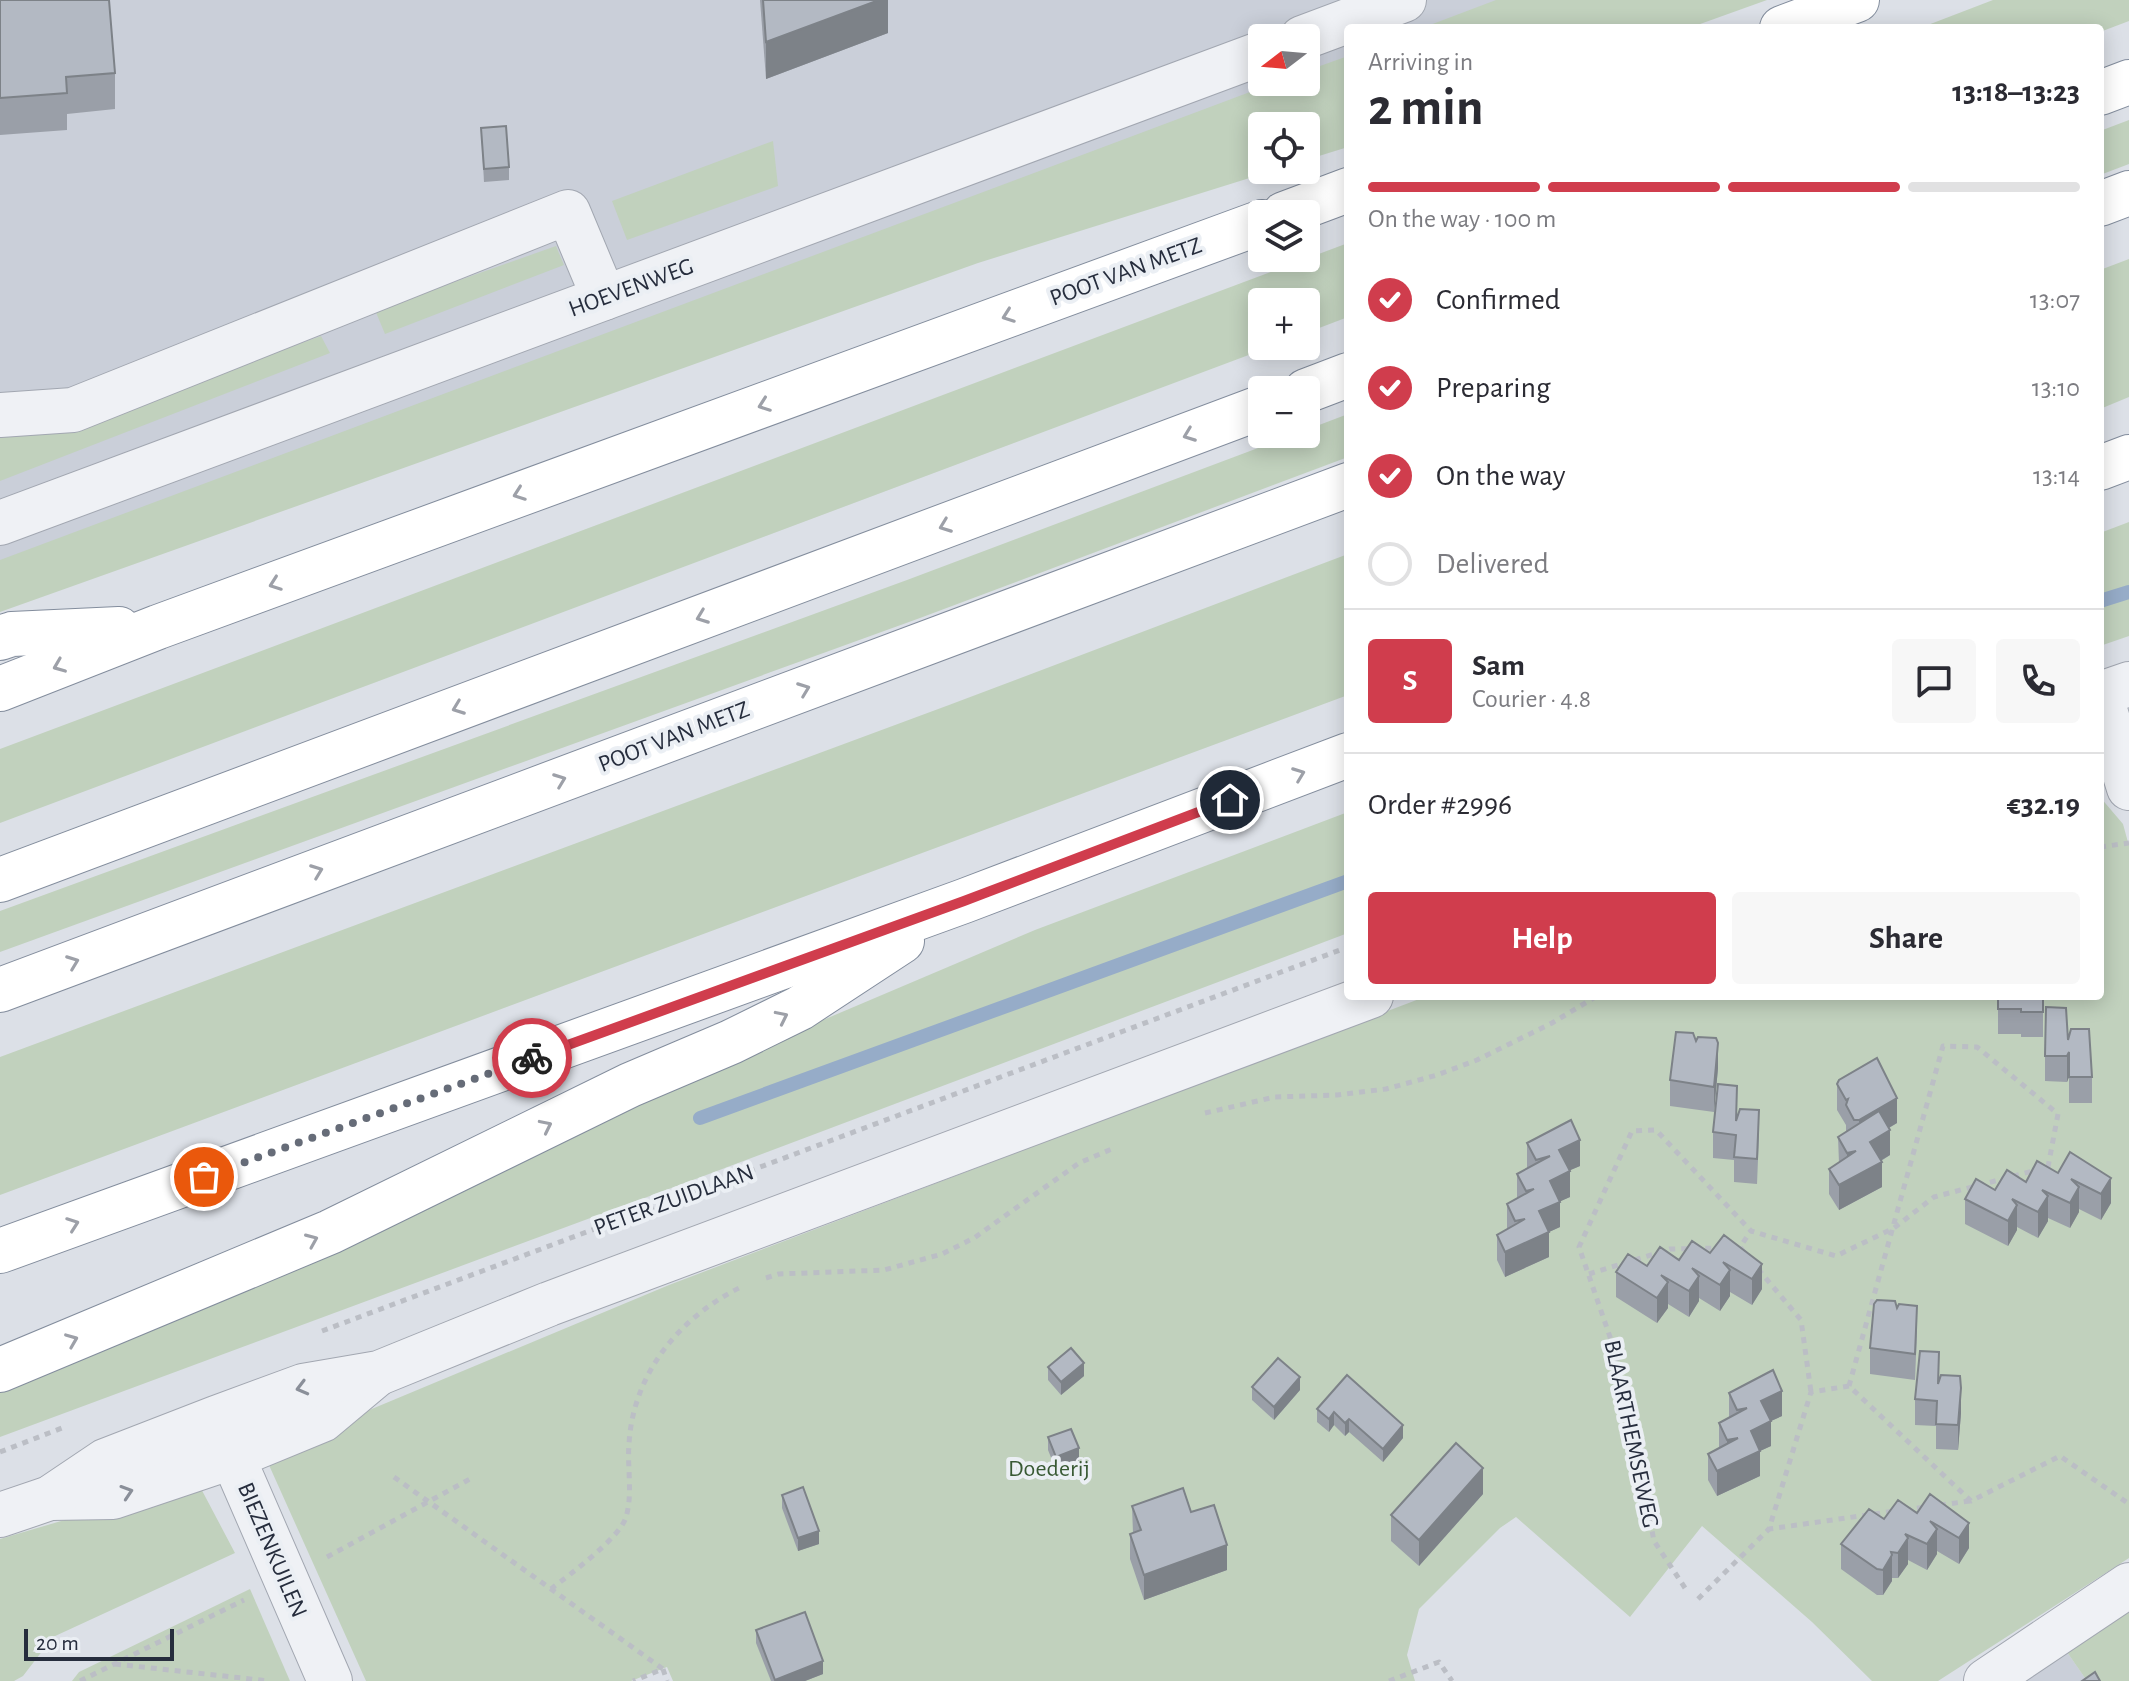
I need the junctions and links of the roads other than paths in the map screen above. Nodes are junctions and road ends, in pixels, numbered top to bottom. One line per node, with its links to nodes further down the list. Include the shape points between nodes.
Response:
1 (1404, 0): 4 (street)
2 (1857, 0): 3 (highway)
3 (1793, 24)
4 (1320, 31)
5 (1248, 58): 13 (street, HOEVENWEG)
6 (2129, 82): 7 (highway)
7 (2104, 91)
8 (1344, 192): 10 (highway)
9 (2129, 193): 11 (highway)
10 (1320, 200)
11 (2104, 202)
12 (1248, 227): 22 (highway, POOT VAN METZ, one-way to 22)
13 (604, 298): 17 (street, via 568,212 73,410); 21 (street, HOEVENWEG)
14 (1344, 377): 15 (highway)
15 (1320, 386)
16 (1248, 412): 29 (highway, one-way to 29)
17 (0, 415)
18 (2129, 457): 19 (highway)
19 (2104, 466)
20 (1344, 486): 31 (highway, POOT VAN METZ, one-way to 20)
21 (0, 523)
22 (158, 627): 23 (highway); 25 (highway, POOT VAN METZ, one-way to 25)
23 (0, 638)
24 (2129, 684): 26 (street)
25 (0, 689)
26 (2110, 719): 28 (street)
27 (1344, 757): 30 (highway, one-way to 27)
28 (2129, 788)
29 (0, 880)
30 (964, 901): 33 (highway, one-way to 30); 34 (highway, one-way to 30, via 330,1232 800,1008)
31 (0, 990)
32 (1360, 1000): 35 (street, via 549,1304 379,1373 322,1420)
33 (0, 1251)
34 (0, 1370)
35 (224, 1438): 36 (street, via 113,1497 50,1498); 38 (street, BIEZENKUILEN)
36 (0, 1515)
37 (2129, 1585): 39 (street)
38 (330, 1681)
39 (1986, 1681)

